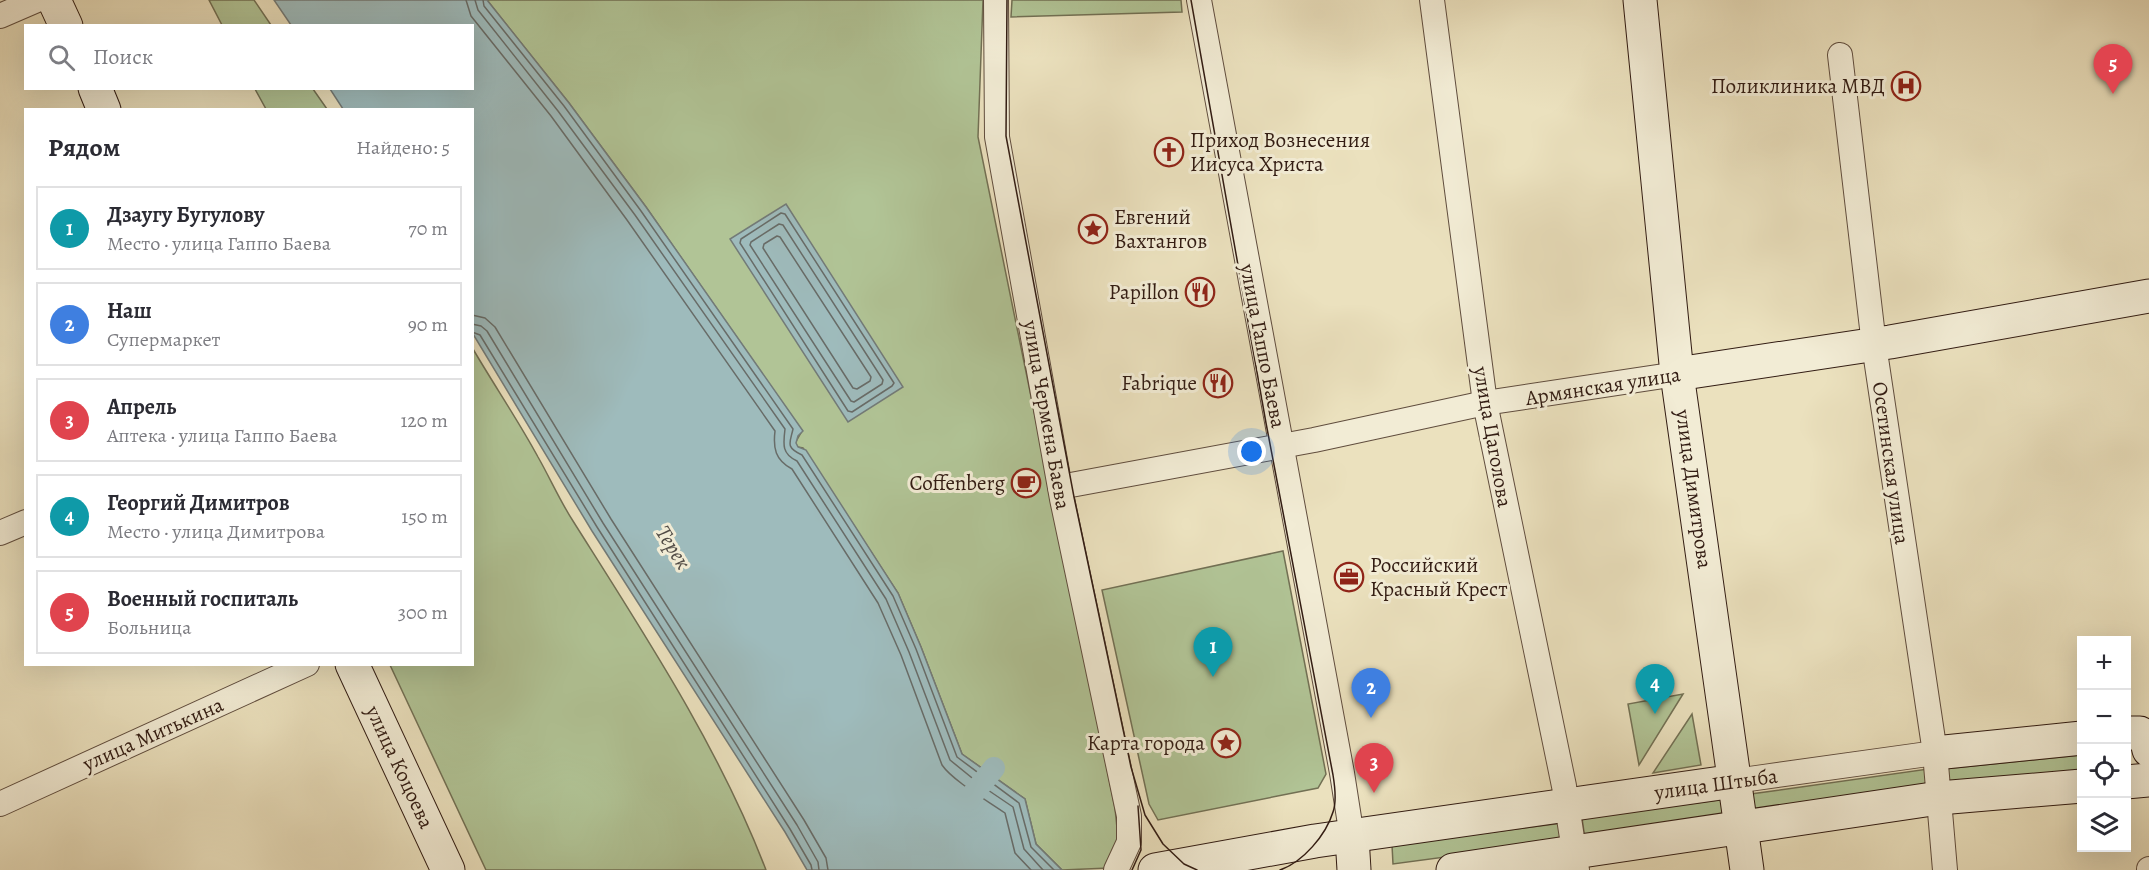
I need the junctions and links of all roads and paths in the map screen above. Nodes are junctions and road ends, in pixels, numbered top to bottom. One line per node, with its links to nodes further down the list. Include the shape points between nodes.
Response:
1 (37, 0): 7 (street)
2 (54, 0): 8 (main road)
3 (996, 0): 17 (street, улица Чермена Баева, via 997,136)
4 (1199, 0): 16 (street, улица Гаппо Баева)
5 (1432, 0): 15 (street, улица Цаголова)
6 (1640, 0): 14 (main road, улица Димитрова)
7 (0, 16)
8 (65, 24)
9 (1840, 55): 13 (street, Осетинская улица)
10 (95, 90): 11 (main road)
11 (103, 108)
12 (2149, 296): 13 (main road, Армянская улица)
13 (1874, 345): 14 (main road, Армянская улица); 25 (street, Осетинская улица)
14 (1677, 374): 15 (street, Армянская улица); 27 (main road, улица Димитрова)
15 (1485, 404): 16 (street, Армянская улица); 32 (street, улица Цаголова)
16 (1281, 446): 17 (street, Армянская улица); 34 (street, улица Гаппо Баева)
17 (1060, 487): 37 (street, улица Чермена Баева, via 1129,827 1129,842)
18 (24, 523): 19 (street)
19 (0, 533)
20 (303, 666): 31 (street, улица Митькина)
21 (353, 666): 36 (main road, улица Коцоева)
22 (2131, 734): 24 (main road, via 2140,733 2146,738)
23 (2077, 739): 25 (main road, улица Штыба)
24 (2149, 750)
25 (1935, 753): 27 (street, улица Штыба); 30 (street, Осетинская улица)
26 (2149, 780): 28 (main road)
27 (1735, 781): 32 (main road, улица Штыба); 33 (main road, улица Димитрова)
28 (2131, 782)
29 (2077, 786): 30 (main road)
30 (1939, 798): 33 (main road); 42 (street, Осетинская улица)
31 (0, 804)
32 (1567, 806): 34 (main road, улица Штыба); 35 (street, улица Цаголова)
33 (1741, 827): 35 (main road); 41 (main road, улица Димитрова)
34 (1352, 837): 38 (main road, улица Штыба); 39 (main road, улица Гаппо Баева)
35 (1575, 861): 40 (main road)
36 (448, 870)
37 (1116, 870)
38 (1155, 870)
39 (1354, 870)
40 (1453, 870)
41 (1747, 870)
42 (1945, 870)

